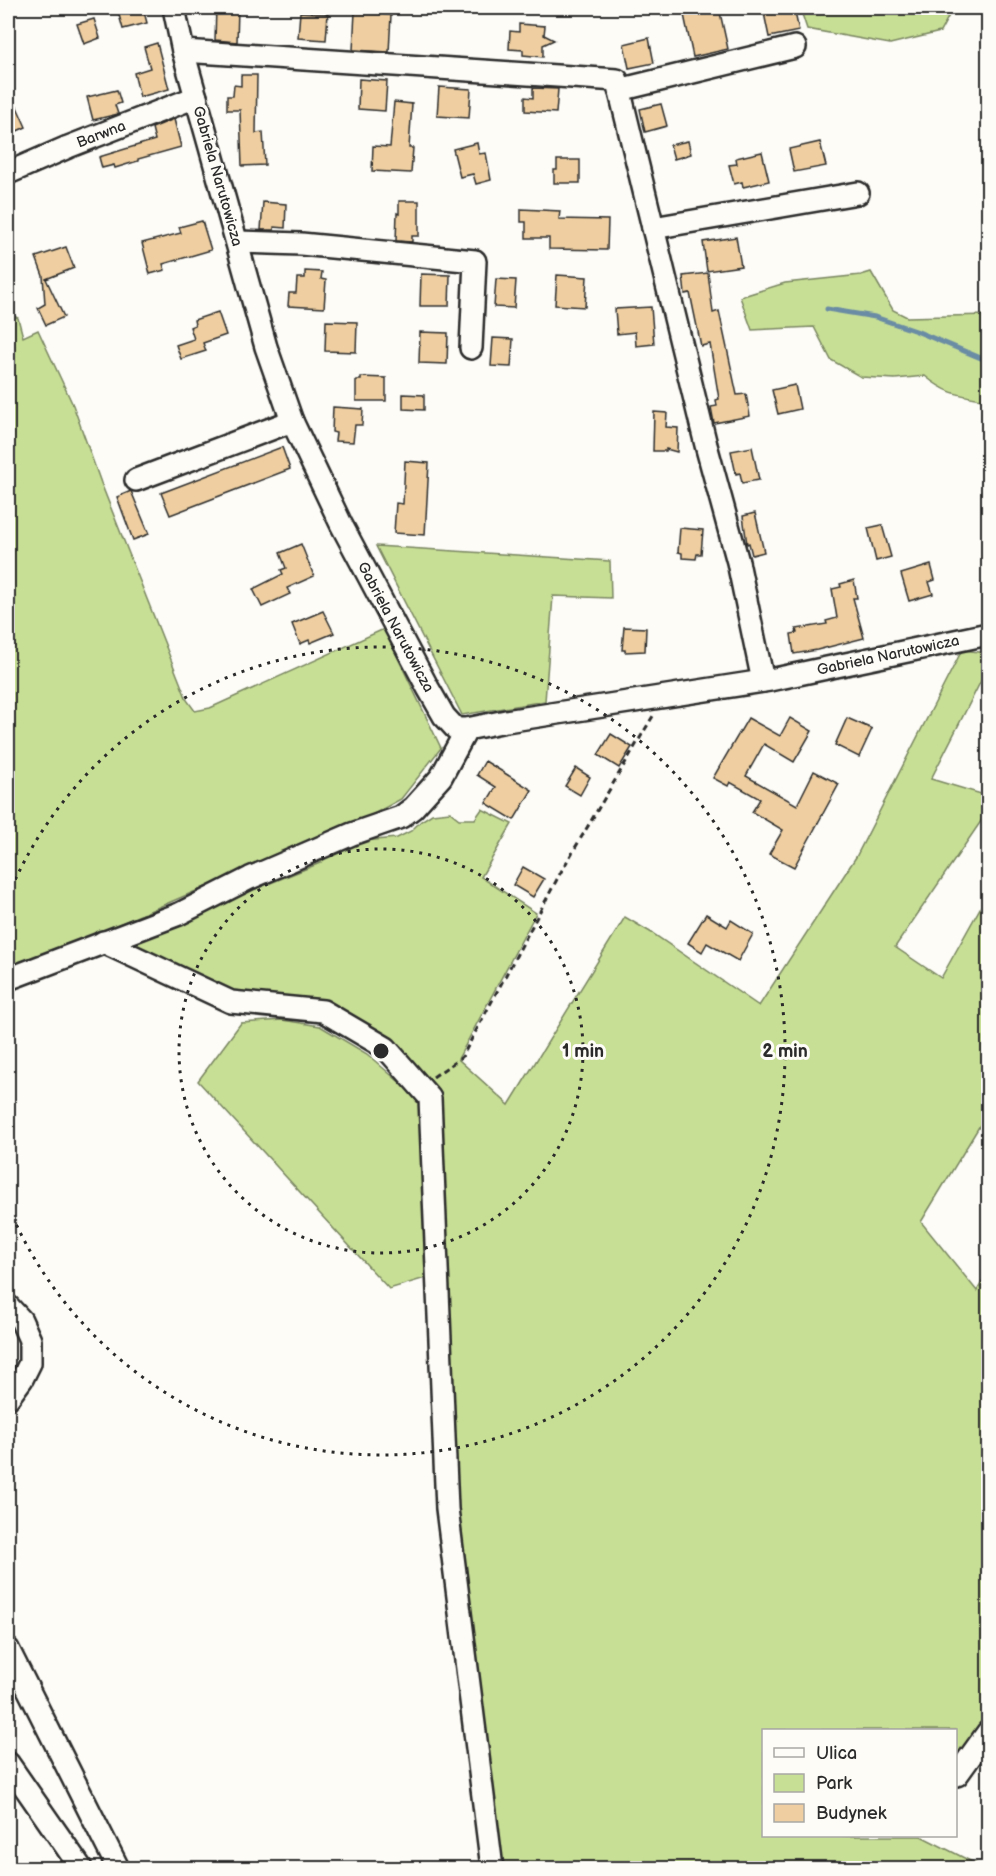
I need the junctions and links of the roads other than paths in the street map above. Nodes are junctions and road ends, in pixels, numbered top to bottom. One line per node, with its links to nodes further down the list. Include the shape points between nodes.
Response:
1 (174, 8): 3 (street, Gabriela Narutowicza)
2 (795, 46): 4 (street)
3 (183, 51): 4 (street, via 617,80); 5 (street, Gabriela Narutowicza)
4 (619, 90): 8 (street)
5 (196, 97): 6 (street, Barwna); 9 (street, Gabriela Narutowicza)
6 (8, 173)
7 (858, 193): 8 (street)
8 (653, 228): 14 (street, via 738,562)
9 (237, 242): 10 (street, via 301,244 475,261); 11 (street, Gabriela Narutowicza, via 266,347)
10 (471, 348)
11 (292, 421): 12 (street); 15 (street, Gabriela Narutowicza, via 341,524 428,688 456,729)
12 (136, 480)
13 (988, 634): 14 (street, Gabriela Narutowicza)
14 (763, 681): 15 (street, Gabriela Narutowicza)
15 (467, 729): 16 (street, via 441,777 400,817 250,878 178,914)
16 (103, 942): 17 (street); 26 (street, via 231,1002 323,1011 386,1048 430,1098 447,1509)
17 (8, 979)
18 (8, 1306): 19 (street, via 21,1320 30,1340 30,1363)
19 (8, 1398)
20 (8, 1649): 25 (street)
21 (988, 1732): 23 (street)
22 (8, 1763): 24 (street)
23 (957, 1775)
24 (81, 1869)
25 (118, 1869)
26 (492, 1869)

